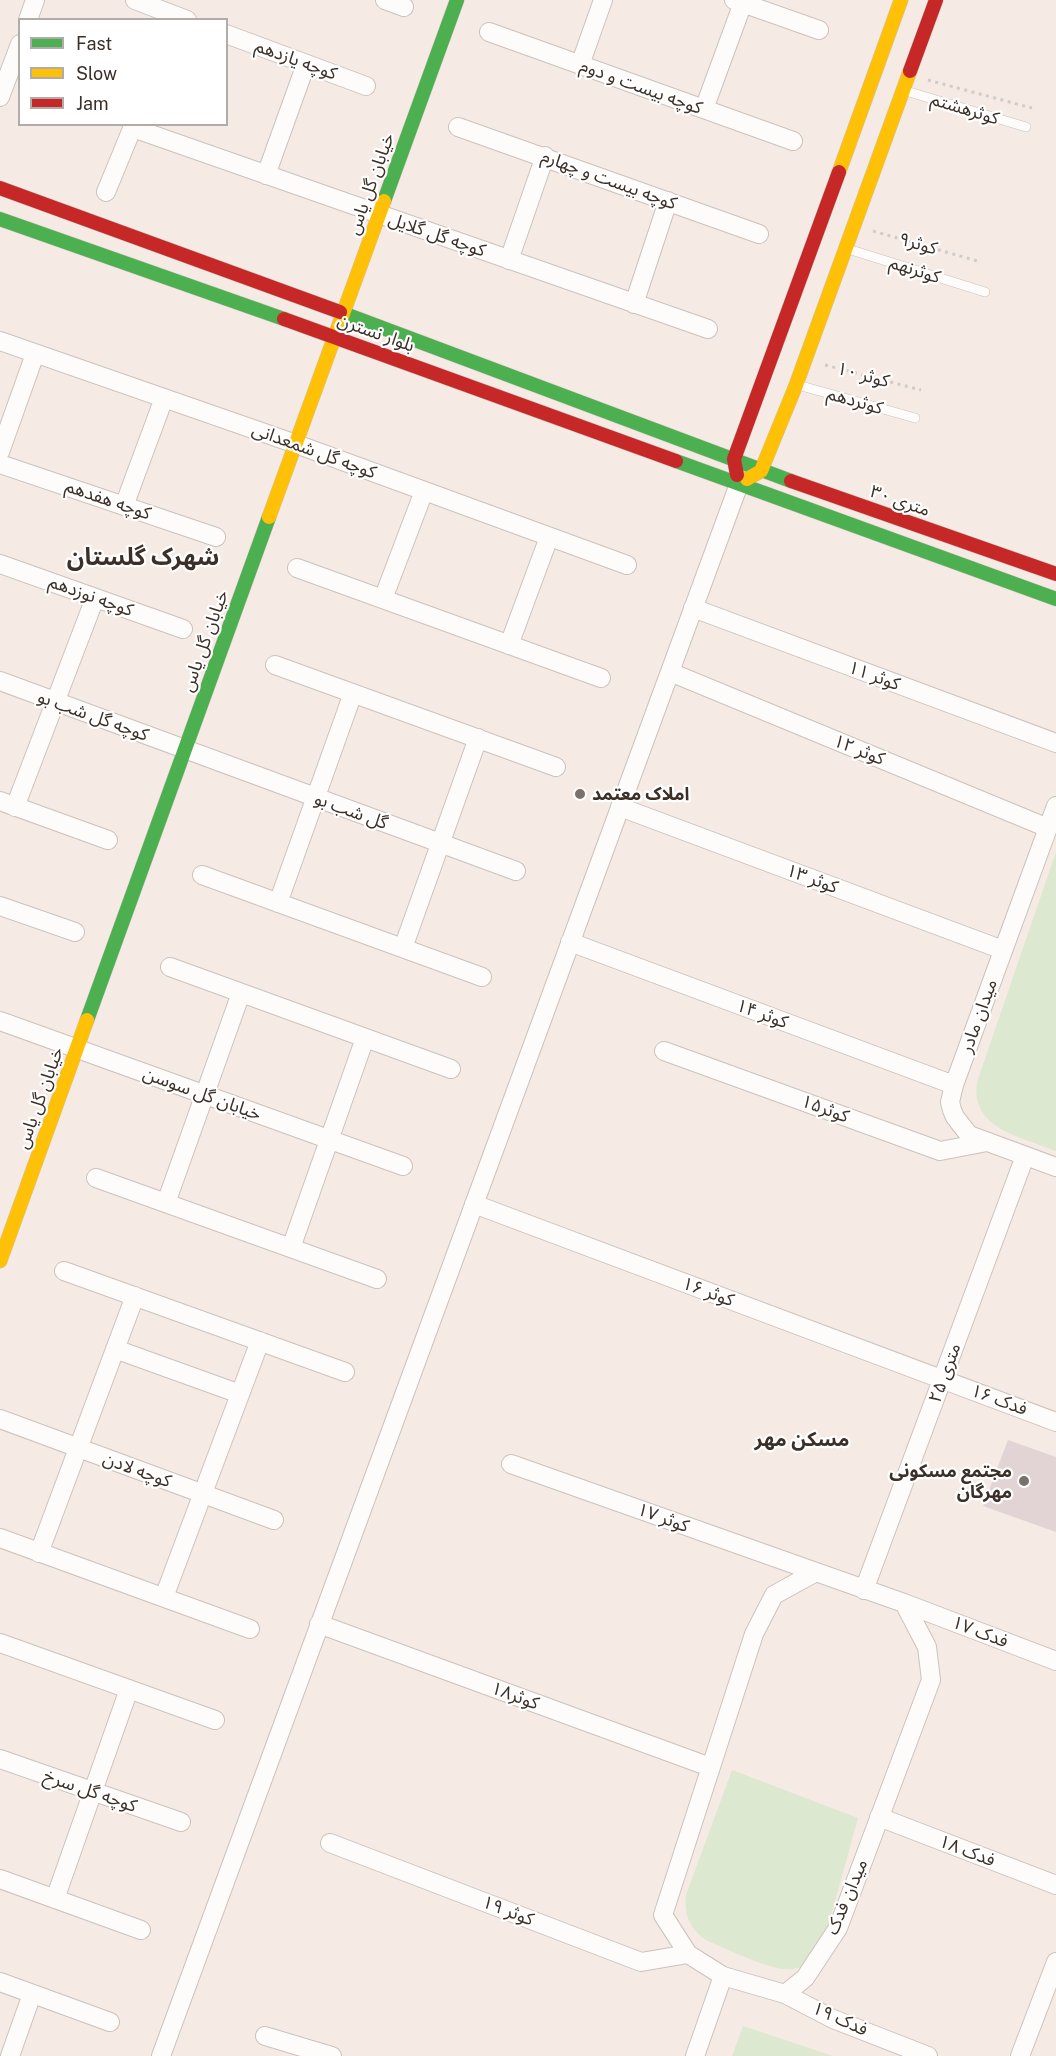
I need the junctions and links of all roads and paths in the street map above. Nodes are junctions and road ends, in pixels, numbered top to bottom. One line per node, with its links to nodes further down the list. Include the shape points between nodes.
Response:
1 (35, 0): 10 (street)
2 (135, 0): 11 (street)
3 (385, 0): 9 (street)
4 (457, 0): 33 (street, خیابان گل یاس)
5 (603, 0): 17 (street)
6 (901, 0): 54 (street)
7 (936, 0): 18 (street)
8 (740, 1): 12 (street); 23 (street)
9 (404, 7)
10 (29, 18)
11 (177, 18)
12 (819, 30)
13 (489, 32): 17 (street, کوچه بیست و دوم)
14 (228, 35): 16 (street, کوچه یازدهم)
15 (18, 49): 21 (street)
16 (306, 64): 19 (street, کوچه یازدهم); 29 (street)
17 (580, 65): 23 (street, کوچه بیست و دوم)
18 (909, 75): 20 (street); 22 (path)
19 (366, 86)
20 (904, 90): 26 (lane, کوثرهشتم); 35 (street)
21 (0, 97)
22 (1032, 108)
23 (704, 109): 27 (street, کوچه بیست و دوم)
24 (133, 126): 29 (street, کوچه گل گلایل); 31 (street)
25 (458, 127): 28 (street, کوچه بیست و چهارم)
26 (1026, 128)
27 (793, 141)
28 (545, 156): 32 (street, کوچه بیست و چهارم); 38 (street)
29 (266, 175): 33 (street, کوچه گل گلایل)
30 (0, 188): 42 (street, بلوار نسترن)
31 (106, 192)
32 (668, 201): 36 (street, کوچه بیست و چهارم); 41 (street)
33 (379, 214): 38 (street, کوچه گل گلایل); 42 (street, خیابان گل یاس)
34 (0, 219): 44 (street, بلوار نسترن)
35 (854, 225): 37 (street); 39 (path, کوثر۹)
36 (759, 234)
37 (846, 248): 40 (lane, کوثرنهم); 47 (street)
38 (509, 260): 41 (street, کوچه گل گلایل)
39 (981, 262)
40 (985, 292)
41 (634, 303): 43 (street, کوچه گل گلایل)
42 (343, 313): 44 (street, خیابان گل یاس); 54 (street, بلوار نسترن)
43 (708, 329)
44 (335, 337): 52 (street, خیابان گل یاس); 57 (street, بلوار نسترن)
45 (0, 341): 46 (street, کوچه گل شمعدانی)
46 (35, 354): 50 (street, کوچه گل شمعدانی); 53 (street)
47 (806, 359): 48 (street); 49 (path, کوثر ۱۰)
48 (796, 385): 51 (lane, کوثردهم); 56 (street)
49 (921, 390)
50 (164, 398): 52 (street, کوچه گل شمعدانی); 59 (street)
51 (915, 418)
52 (296, 444): 58 (street, کوچه گل شمعدانی); 80 (street, خیابان گل یاس)
53 (0, 452)
54 (734, 459): 56 (street, ۳۰ متری); 57 (street)
55 (0, 464): 59 (street, کوچه هفدهم)
56 (761, 471): 57 (street); 65 (street, ۳۰ متری)
57 (739, 484): 68 (street); 69 (street)
58 (424, 491): 61 (street, کوچه گل شمعدانی); 67 (street)
59 (124, 506): 60 (street, کوچه هفدهم)
60 (216, 537)
61 (549, 537): 63 (street, کوچه گل شمعدانی); 71 (street)
62 (0, 564): 66 (street, کوچه نوزدهم)
63 (627, 566)
64 (297, 568): 67 (street)
65 (1056, 574)
66 (95, 598): 70 (street, کوچه نوزدهم); 77 (street)
67 (383, 599): 71 (street)
68 (1056, 599)
69 (693, 608): 73 (street); 79 (street, کوثر ۱۱)
70 (183, 629)
71 (509, 645): 74 (street)
72 (275, 665): 76 (street)
73 (670, 672): 84 (street); 86 (street, کوثر ۱۲)
74 (601, 678)
75 (0, 681): 77 (street, کوچه گل شب بو)
76 (353, 693): 78 (street); 82 (street)
77 (55, 702): 80 (street, کوچه گل شب بو); 83 (street)
78 (478, 738): 81 (street); 88 (street)
79 (1056, 743)
80 (185, 750): 82 (street, گل شب بو); 102 (street, خیابان گل یاس)
81 (556, 766)
82 (315, 798): 88 (street, گل شب بو); 91 (street)
83 (8, 804): 87 (street)
84 (620, 807): 94 (street); 96 (street, کوثر ۱۳)
85 (1056, 807): 86 (street, میدان مادر)
86 (1048, 828): 96 (street, میدان مادر)
87 (108, 840)
88 (440, 843): 89 (street, گل شب بو); 95 (street)
89 (516, 871)
90 (202, 875): 91 (street)
91 (278, 903): 95 (street)
92 (0, 906): 93 (street)
93 (75, 932)
94 (570, 942): 105 (street, کوثر ۱۴); 114 (street)
95 (403, 948): 98 (street)
96 (1003, 950): 105 (street, میدان مادر)
97 (170, 967): 99 (street)
98 (482, 977)
99 (241, 993): 101 (street); 106 (street)
100 (0, 1021): 102 (street, خیابان گل سوسن)
101 (365, 1038): 104 (street); 107 (street)
102 (77, 1049): 106 (street, خیابان گل سوسن); 115 (street, خیابان گل یاس)
103 (664, 1051): 108 (street, کوثر۱۵, via 940,1151)
104 (451, 1069)
105 (954, 1085): 108 (street, میدان مادر, via 950,1102 955,1117 969,1135)
106 (204, 1095): 107 (street, خیابان گل سوسن); 113 (street)
107 (329, 1139): 110 (street, خیابان گل سوسن); 116 (street)
108 (988, 1142): 109 (street, میدان مادر)
109 (1025, 1156): 111 (street, میدان مادر); 124 (street, ۲۵ متری)
110 (403, 1166)
111 (1056, 1167)
112 (96, 1178): 113 (street)
113 (166, 1203): 116 (street)
114 (474, 1204): 124 (street, کوثر ۱۶); 138 (street)
115 (6, 1227): 117 (street, خیابان گل یاس)
116 (291, 1248): 119 (street)
117 (0, 1261)
118 (64, 1271): 120 (street)
119 (377, 1279)
120 (135, 1296): 121 (street); 122 (street)
121 (260, 1341): 123 (street); 125 (street)
122 (115, 1349): 125 (street); 128 (street)
123 (345, 1372)
124 (942, 1379): 127 (street, فدک ۱۶); 135 (street, ۲۵ متری)
125 (240, 1394): 130 (street)
126 (0, 1419): 128 (street, کوچه لادن)
127 (1056, 1422)
128 (78, 1448): 130 (street, کوچه لادن); 133 (street)
129 (511, 1464): 134 (street, کوثر ۱۷)
130 (202, 1494): 131 (street, کوچه لادن); 136 (street)
131 (274, 1520)
132 (0, 1538): 133 (street)
133 (39, 1552): 136 (street)
134 (816, 1572): 135 (street); 145 (street, via 774,1595 754,1634)
135 (864, 1590): 137 (street)
136 (164, 1598): 139 (street)
137 (904, 1604): 141 (street, فدک ۱۷); 147 (street, میدان فدک, via 927,1647 931,1680)
138 (320, 1624): 145 (street, کوثر۱۸); 163 (street)
139 (250, 1629)
140 (2, 1648): 142 (street)
141 (1056, 1661)
142 (129, 1689): 143 (street); 146 (street)
143 (215, 1720)
144 (0, 1759): 146 (street, کوچه گل سرخ)
145 (710, 1767): 154 (street, via 663,1915)
146 (93, 1791): 148 (street, کوچه گل سرخ); 152 (street)
147 (879, 1817): 151 (street, فدک ۱۸); 159 (street, میدان فدک, via 838,1928 806,1977)
148 (181, 1822)
149 (330, 1843): 154 (street, کوثر ۱۹, via 641,1962)
150 (0, 1879): 152 (street)
151 (1056, 1886)
152 (55, 1899): 153 (street)
153 (141, 1930)
154 (688, 1954): 156 (street)
155 (1056, 1962): 167 (street)
156 (723, 1976): 159 (street); 165 (street)
157 (0, 1982): 158 (street)
158 (32, 1994): 160 (street); 162 (street)
159 (786, 1994): 166 (street, فدک ۱۹, via 833,2019)
160 (110, 2022)
161 (265, 2036): 164 (street)
162 (10, 2056)
163 (160, 2056)
164 (332, 2056)
165 (695, 2056)
166 (928, 2056)
167 (1020, 2056)

